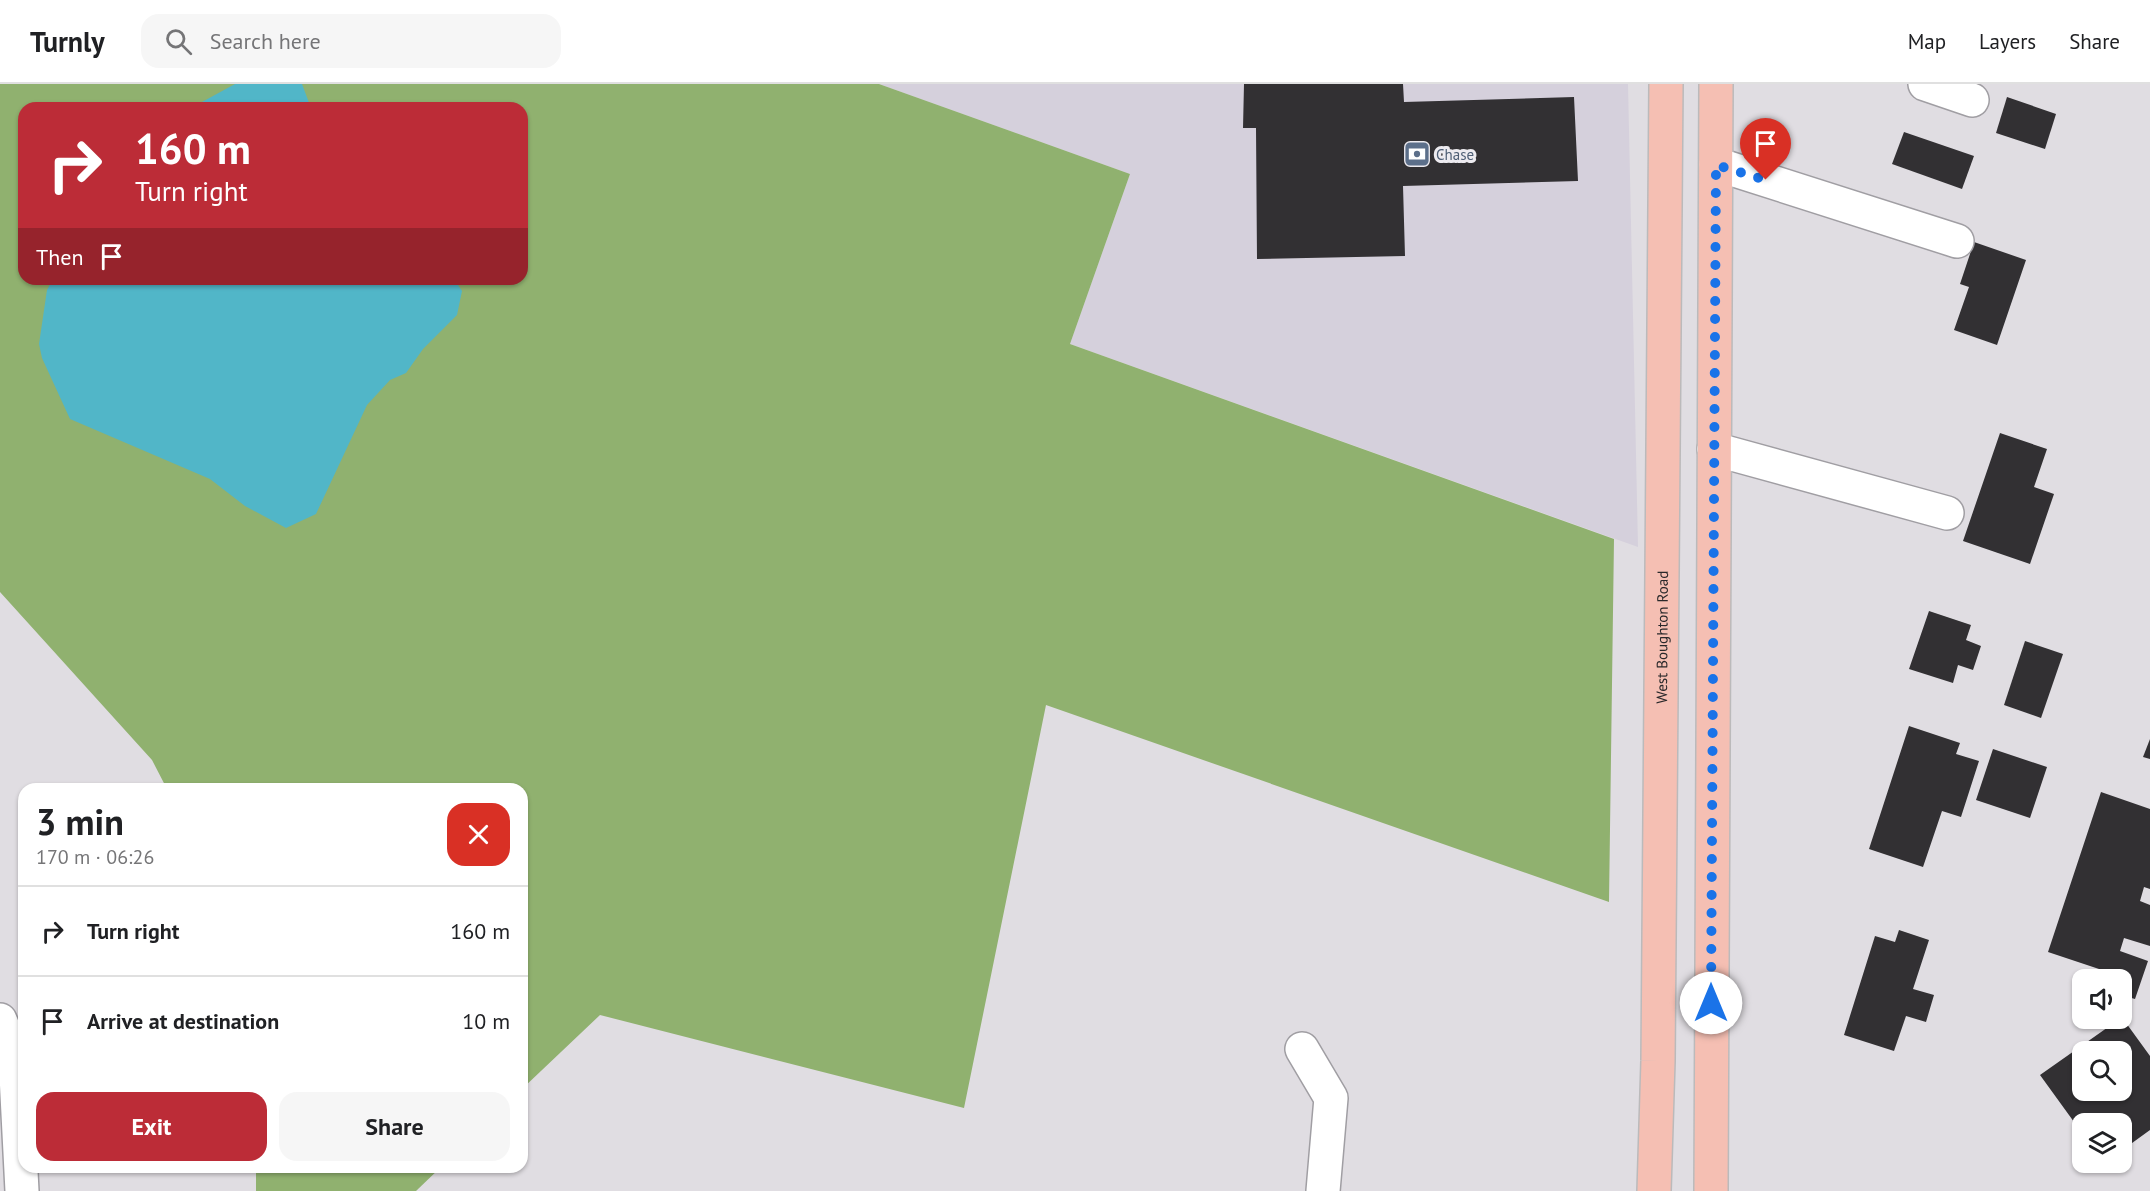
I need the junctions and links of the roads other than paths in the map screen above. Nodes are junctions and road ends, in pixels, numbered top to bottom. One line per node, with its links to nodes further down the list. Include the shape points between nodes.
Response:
1 (1666, 84): 15 (main road, West Boughton Road)
2 (1716, 84): 5 (main road)
3 (1925, 84): 4 (street)
4 (1972, 100)
5 (1716, 165): 6 (street); 7 (main road)
6 (1957, 241)
7 (1714, 449): 8 (street); 16 (main road)
8 (1947, 513)
9 (0, 1020): 11 (street, via 15,1056)
10 (1302, 1049): 14 (street, via 1331,1098)
11 (18, 1114)
12 (21, 1173): 13 (street)
13 (22, 1191)
14 (1323, 1191)
15 (1654, 1191)
16 (1711, 1191)

